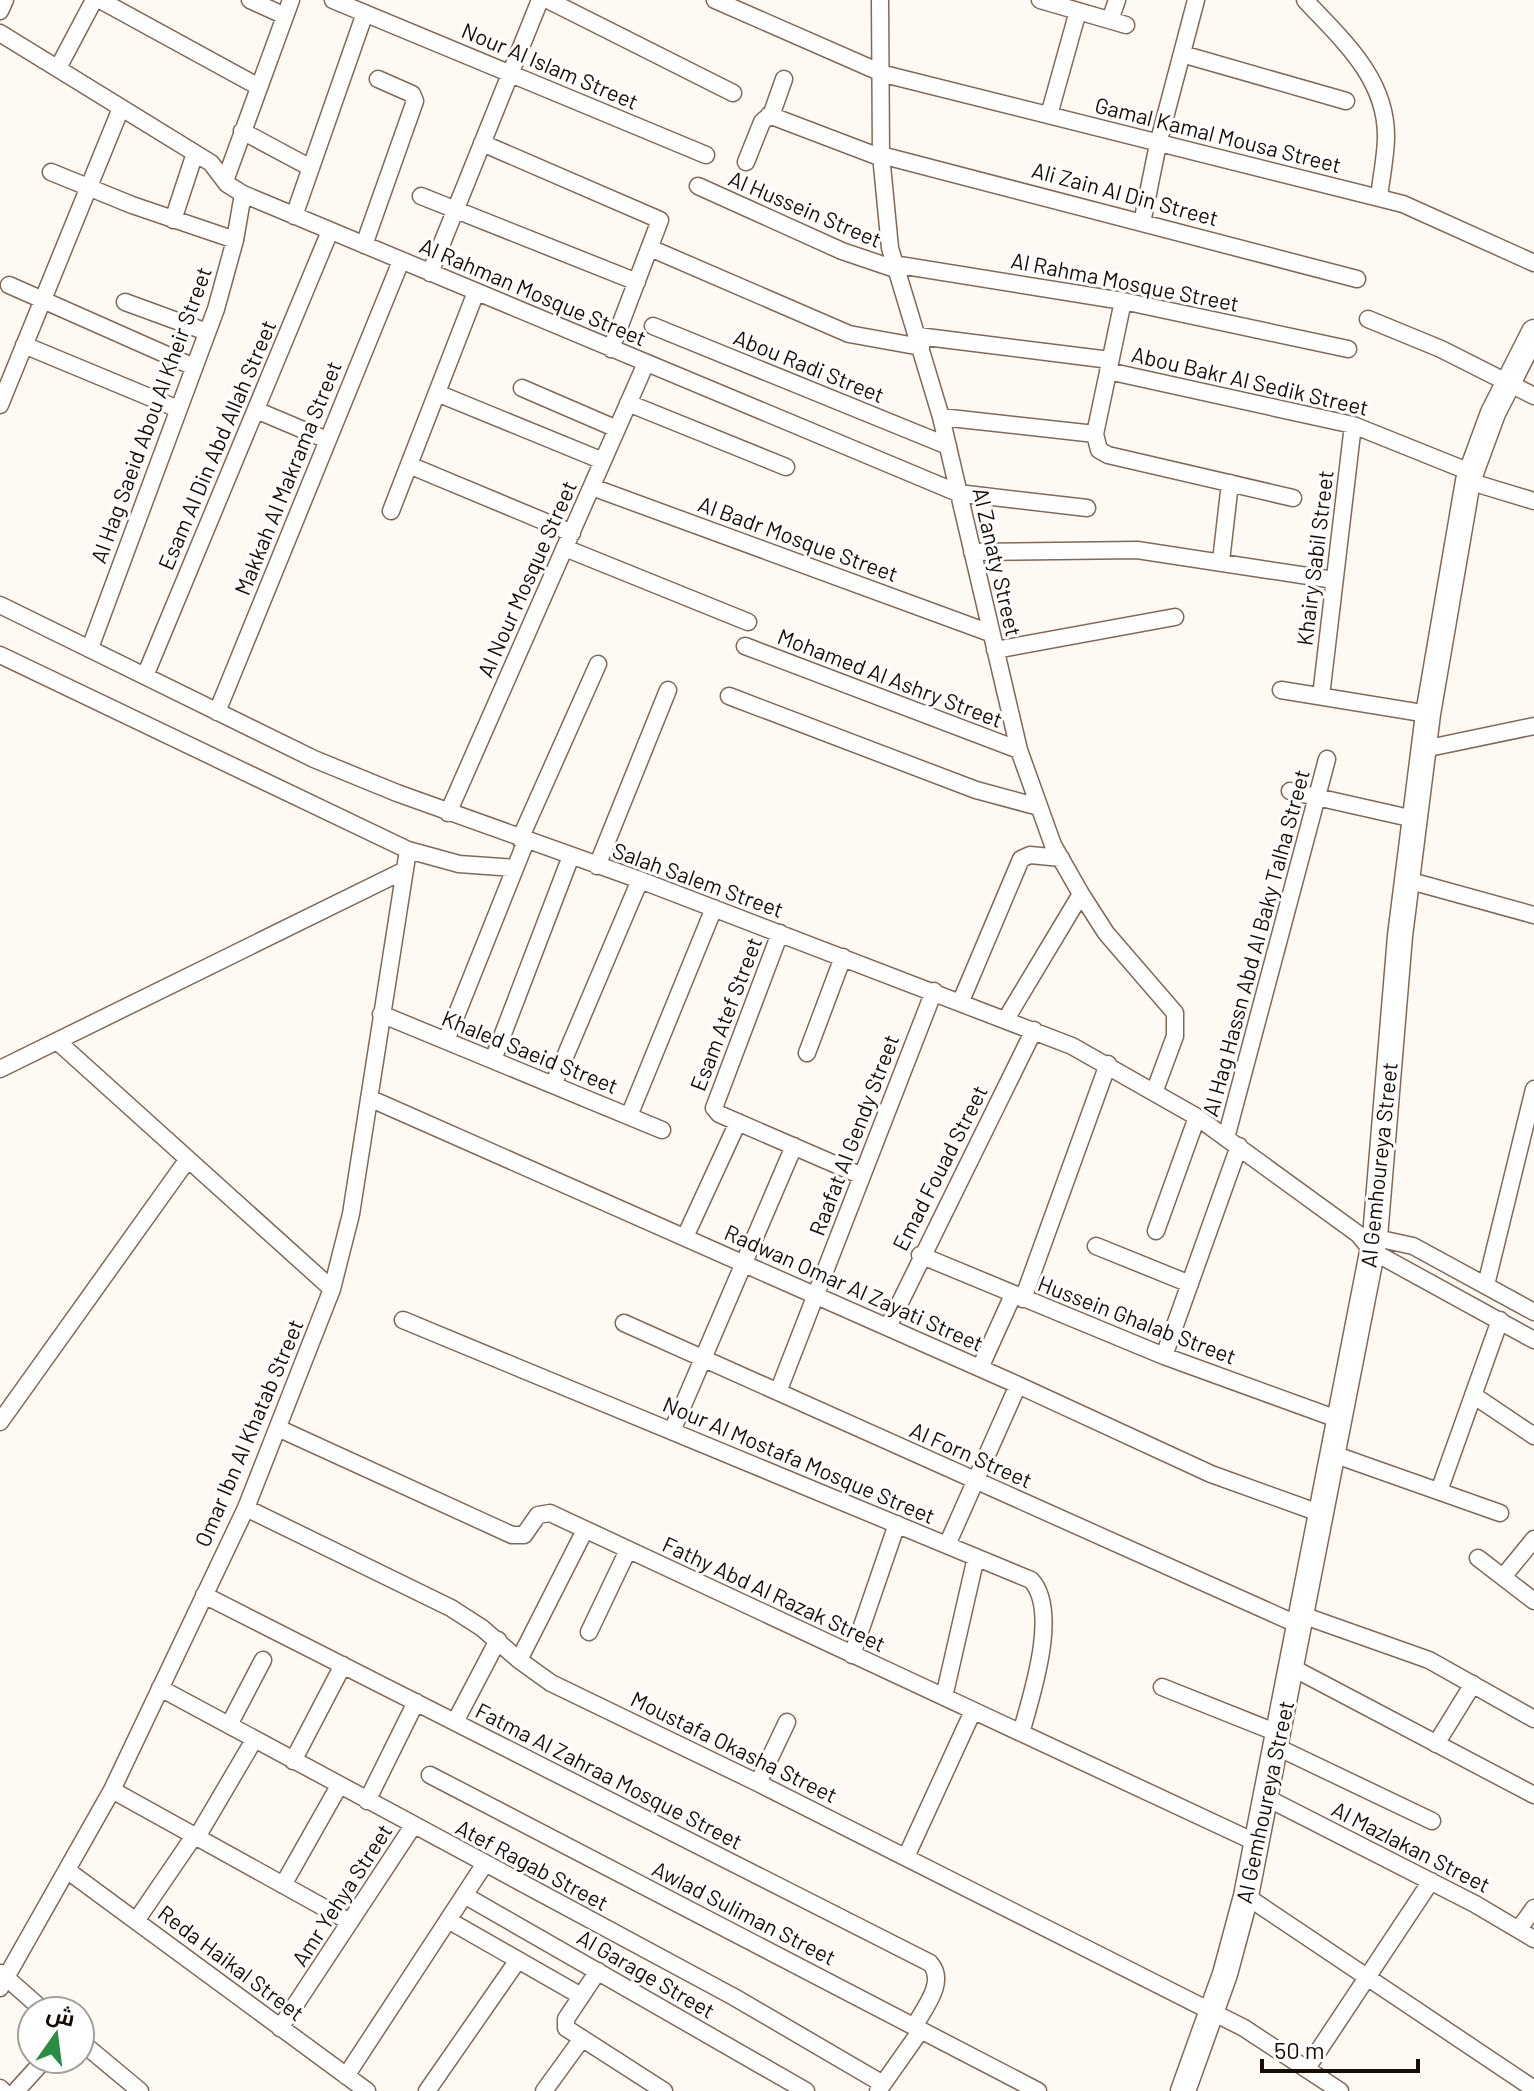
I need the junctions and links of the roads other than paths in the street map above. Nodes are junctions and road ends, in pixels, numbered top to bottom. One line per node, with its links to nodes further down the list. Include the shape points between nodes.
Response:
1 (5, 0): 14 (street)
2 (94, 0): 19 (street)
3 (100, 0): 24 (street)
4 (250, 0): 13 (street)
5 (333, 0): 16 (street, Nour Al Islam Street)
6 (880, 0): 21 (street, Al Zanaty Street)
7 (1040, 0): 15 (street)
8 (1117, 0): 15 (street, via 1118,23)
9 (1196, 0): 18 (street)
10 (1305, 0): 44 (street, via 1347,44 1376,87 1386,136)
11 (537, 1): 20 (street); 25 (street)
12 (723, 2): 21 (street, Gamal Kamal Mousa Street)
13 (288, 8): 24 (street)
14 (0, 11)
15 (1078, 11): 29 (street)
16 (365, 13): 20 (street, Nour Al Islam Street); 37 (street)
17 (0, 33): 19 (street, Al Rahman Mosque Street)
18 (1182, 54): 26 (street); 32 (street)
19 (58, 68): 27 (street, Al Rahman Mosque Street)
20 (510, 74): 31 (street); 34 (street, Nour Al Islam Street)
21 (884, 74): 29 (street, Gamal Kamal Mousa Street); 35 (street, Al Zanaty Street)
22 (378, 79): 51 (street, via 412,94 415,101)
23 (784, 79): 28 (street)
24 (259, 87): 30 (street)
25 (733, 93)
26 (1346, 101)
27 (121, 108): 33 (street, Al Rahman Mosque Street); 41 (street)
28 (769, 115): 35 (street, Ali Zain Al Din Street); 36 (street)
29 (1049, 115): 32 (street, Gamal Kamal Mousa Street)
30 (242, 131): 37 (street); 39 (street)
31 (482, 143): 45 (street); 52 (street, via 659,218)
32 (1158, 144): 44 (street, Gamal Kamal Mousa Street); 48 (street)
33 (195, 153): 39 (street, Al Rahman Mosque Street); 47 (street)
34 (706, 155)
35 (882, 156): 48 (street, Ali Zain Al Din Street); 55 (street, Al Zanaty Street)
36 (746, 162)
37 (311, 168): 46 (street)
38 (51, 172): 41 (street)
39 (225, 181): 42 (street, Al Rahman Mosque Street)
40 (698, 186): 55 (street, Al Hussein Street, via 842,251)
41 (87, 187): 47 (street); 61 (street)
42 (243, 194): 46 (street, Al Rahman Mosque Street); 50 (street, Al Hag Saeid Abou Al Kheir Street)
43 (421, 196): 45 (street)
44 (1379, 198): 54 (street, Gamal Kamal Mousa Street, via 1426,211)
45 (456, 210): 56 (street); 58 (street)
46 (294, 216): 49 (street, Al Rahman Mosque Street)
47 (173, 220): 50 (street)
48 (1142, 223): 57 (street, Ali Zain Al Din Street)
49 (330, 231): 51 (street, Al Rahman Mosque Street); 82 (street, Esam Al Din Abd Allah Street)
50 (235, 240): 66 (street, Al Hag Saeid Abou Al Kheir Street)
51 (364, 245): 53 (street, Al Rahman Mosque Street)
52 (650, 248): 58 (street); 68 (street, Abou Bakr Al Sedik Street, via 849,334)
53 (401, 261): 56 (street, Al Rahman Mosque Street); 87 (street, Makkah Al Makrama Street)
54 (1534, 263)
55 (894, 266): 62 (street, Al Rahma Mosque Street); 68 (street, Al Zanaty Street)
56 (430, 273): 60 (street, Al Rahman Mosque Street)
57 (1357, 279)
58 (637, 282): 70 (street)
59 (9, 285): 61 (street)
60 (476, 292): 70 (street, Al Rahman Mosque Street); 77 (street)
61 (42, 300): 69 (street); 74 (street)
62 (1123, 301): 71 (street, Al Rahma Mosque Street); 73 (street)
63 (125, 302): 66 (street)
64 (1368, 319): 75 (street)
65 (653, 326): 88 (street, Abou Radi Street)
66 (207, 332): 74 (street, Al Hag Saeid Abou Al Kheir Street)
67 (1534, 332): 75 (main road, Al Gemhoureya Street)
68 (920, 342): 73 (street, Abou Bakr Al Sedik Street); 83 (street, Al Zanaty Street)
69 (24, 345): 80 (street); 81 (street)
70 (611, 349): 72 (street, Al Rahman Mosque Street)
71 (1348, 349)
72 (646, 363): 79 (street, Al Nour Mosque Street); 95 (street, Al Rahman Mosque Street)
73 (1109, 366): 84 (street, Abou Bakr Al Sedik Street); 86 (street)
74 (194, 367): 81 (street, Al Hag Saeid Abou Al Kheir Street)
75 (1507, 384): 78 (street); 92 (main road, Al Gemhoureya Street)
76 (522, 388): 85 (street)
77 (437, 393): 89 (street); 90 (street)
78 (1534, 396)
79 (628, 403): 85 (street, Al Nour Mosque Street); 91 (street)
80 (0, 405)
81 (178, 409): 109 (street, Al Hag Saeid Abou Al Kheir Street)
82 (256, 410): 87 (street); 113 (street, Esam Al Din Abd Allah Street)
83 (941, 417): 86 (street); 88 (street, Al Zanaty Street)
84 (1353, 425): 92 (street, Abou Bakr Al Sedik Street); 103 (street, Khairy Sabil Street)
85 (617, 429): 89 (street, Al Nour Mosque Street)
86 (1095, 434): 93 (street, via 1099,450 1108,455)
87 (327, 440): 118 (street, Makkah Al Makrama Street)
88 (948, 446): 95 (street, Al Zanaty Street)
89 (603, 461): 94 (street, Al Nour Mosque Street)
90 (409, 465): 99 (street); 100 (street)
91 (786, 467)
92 (1469, 476): 97 (street, Abou Bakr Al Sedik Street); 119 (main road, Al Gemhoureya Street)
93 (1230, 483): 96 (street); 102 (street)
94 (592, 487): 100 (street, Al Nour Mosque Street); 107 (street, Al Badr Mosque Street)
95 (958, 493): 98 (street, Al Rahman Mosque Street); 101 (street, Al Zanaty Street)
96 (1293, 498)
97 (1534, 501)
98 (1087, 508)
99 (391, 511)
100 (568, 540): 106 (street); 127 (street, Al Nour Mosque Street)
101 (972, 552): 102 (street, via 1137,550); 107 (street, Al Zanaty Street)
102 (1221, 561): 103 (street)
103 (1334, 580): 117 (street, Khairy Sabil Street)
104 (0, 605): 109 (street, Salah Salem Street)
105 (1175, 617): 110 (street)
106 (748, 622)
107 (990, 633): 110 (street, Al Zanaty Street)
108 (745, 646): 122 (street, Mohamed Al Ashry Street)
109 (90, 648): 113 (street, Salah Salem Street)
110 (995, 650): 122 (street, Al Zanaty Street)
111 (0, 655): 130 (street)
112 (598, 664): 129 (street)
113 (145, 676): 118 (street, Salah Salem Street)
114 (668, 690): 133 (street)
115 (1281, 690): 117 (street)
116 (729, 696): 126 (street, via 976,790)
117 (1321, 696): 119 (street)
118 (217, 712): 127 (street, Salah Salem Street, via 314,759)
119 (1428, 714): 121 (main road, Al Gemhoureya Street)
120 (1534, 726): 121 (street)
121 (1424, 749): 128 (main road, Al Gemhoureya Street)
122 (1019, 750): 126 (street, Al Zanaty Street)
123 (1327, 759): 125 (street, Al Hag Hassn Abd Al Baky Talha Street)
124 (1290, 791): 125 (street)
125 (1317, 797): 128 (street); 162 (street, Al Hag Hassn Abd Al Baky Talha Street)
126 (1039, 807): 132 (street, Al Zanaty Street)
127 (448, 813): 129 (street, Salah Salem Street)
128 (1414, 819): 137 (main road, Al Gemhoureya Street)
129 (523, 840): 131 (street, Salah Salem Street); 134 (street)
130 (408, 850): 134 (street, via 459,864); 135 (street, Omar Ibn Al Khatab Street)
131 (571, 856): 133 (street, Salah Salem Street); 151 (street)
132 (1061, 858): 138 (street, Al Zanaty Street); 144 (street, via 1021,859)
133 (597, 866): 136 (street, Salah Salem Street)
134 (515, 868): 149 (street)
135 (405, 870): 145 (street, Omar Ibn Al Khatab Street); 148 (street)
136 (640, 880): 139 (street, Salah Salem Street); 154 (street)
137 (1407, 880): 140 (street); 168 (main road, Al Gemhoureya Street)
138 (1081, 894): 146 (street); 156 (street, Al Zanaty Street, via 1106,933 1175,1013 1175,1036)
139 (714, 908): 141 (street, Salah Salem Street); 158 (street)
140 (1534, 915)
141 (780, 933): 142 (street, Salah Salem Street); 160 (street, Esam Atef Street, via 714,1106)
142 (843, 957): 143 (street, Salah Salem Street); 150 (street)
143 (934, 991): 144 (street, Salah Salem Street); 165 (street, Raafat Al Gendy Street)
144 (961, 1001): 146 (street, Salah Salem Street)
145 (381, 1014): 149 (street, Khaled Saeid Street); 157 (street, Omar Ibn Al Khatab Street)
146 (1006, 1019): 147 (street, Salah Salem Street)
147 (1034, 1030): 152 (street, Salah Salem Street); 170 (street, Emad Fouad Street)
148 (57, 1041): 153 (street); 164 (street)
149 (446, 1041): 151 (street, Khaled Saeid Street)
150 (807, 1053)
151 (493, 1060): 154 (street, Khaled Saeid Street)
152 (1108, 1064): 156 (street, Salah Salem Street); 176 (street)
153 (0, 1069)
154 (553, 1085): 158 (street, Khaled Saeid Street)
155 (1534, 1089): 173 (street)
156 (1155, 1090): 159 (street, Salah Salem Street)
157 (369, 1098): 167 (street, Radwan Omar Al Zayati Street); 174 (street, Omar Ibn Al Khatab Street, via 351,1214)
158 (629, 1116): 161 (street, Khaled Saeid Street)
159 (1197, 1117): 162 (street, Salah Salem Street); 166 (street)
160 (738, 1122): 163 (street); 167 (street)
161 (662, 1130)
162 (1232, 1142): 168 (street, Salah Salem Street); 172 (street, Al Hag Hassn Abd Al Baky Talha Street)
163 (794, 1146): 165 (street); 171 (street)
164 (188, 1159): 174 (street); 190 (street)
165 (862, 1176): 175 (street, Raafat Al Gendy Street)
166 (1156, 1231)
167 (685, 1237): 171 (street, Radwan Omar Al Zayati Street)
168 (1368, 1241): 173 (street, via 1413,1246); 179 (street); 189 (main road, Al Gemhoureya Street)
169 (1096, 1246): 172 (street)
170 (920, 1255): 176 (street, Hussein Ghalab Street); 181 (street, Emad Fouad Street)
171 (744, 1263): 175 (street, Radwan Omar Al Zayati Street); 184 (street)
172 (1190, 1284): 183 (street, Al Hag Hassn Abd Al Baky Talha Street)
173 (1486, 1285): 177 (street)
174 (332, 1289): 191 (street, Omar Ibn Al Khatab Street)
175 (815, 1295): 181 (street, Radwan Omar Al Zayati Street); 187 (street, Raafat Al Gendy Street)
176 (1018, 1297): 183 (street, Hussein Ghalab Street); 185 (street)
177 (1534, 1312)
178 (403, 1320): 192 (street, Nour Al Mostafa Mosque Street)
179 (1500, 1320): 182 (street); 188 (street)
180 (624, 1323): 184 (street, Al Forn Street)
181 (888, 1327): 185 (street, Radwan Omar Al Zayati Street)
182 (1534, 1340)
183 (1164, 1356): 189 (street, Hussein Ghalab Street)
184 (703, 1359): 187 (street, Al Forn Street); 192 (street)
185 (980, 1368): 186 (street, Radwan Omar Al Zayati Street)
186 (1018, 1385): 195 (street); 199 (street, Radwan Omar Al Zayati Street, via 1211,1474)
187 (778, 1392): 195 (street, Al Forn Street)
188 (1473, 1395): 193 (street); 196 (street)
189 (1340, 1420): 194 (main road, Al Gemhoureya Street)
190 (0, 1422)
191 (280, 1429): 197 (street, Omar Ibn Al Khatab Street); 201 (street, Fathy Abd Al Razak Street, via 512,1535 524,1535 534,1518 546,1512)
192 (672, 1431): 200 (street, Nour Al Mostafa Mosque Street)
193 (1534, 1436)
194 (1333, 1454): 196 (street); 199 (main road, Al Gemhoureya Street)
195 (976, 1481): 203 (street); 210 (street, Al Forn Street)
196 (1439, 1491): 198 (street)
197 (246, 1508): 208 (street, Omar Ibn Al Khatab Street); 212 (street, Moustafa Okasha Street, via 451,1608)
198 (1500, 1513)
199 (1322, 1514): 210 (main road, Al Gemhoureya Street)
200 (897, 1524): 203 (street, Nour Al Mostafa Mosque Street); 213 (street)
201 (585, 1530): 204 (street, Fathy Abd Al Razak Street); 215 (street)
202 (1534, 1539): 207 (street)
203 (947, 1545): 205 (street, Nour Al Mostafa Mosque Street)
204 (628, 1550): 211 (street); 213 (street, Fathy Abd Al Razak Street)
205 (976, 1557): 221 (street); 228 (street, Nour Al Mostafa Mosque Street, via 1031,1580 1041,1595 1038,1665)
206 (1478, 1558): 207 (street)
207 (1503, 1577): 209 (street)
208 (204, 1595): 216 (street, Fatma Al Zahraa Mosque Street); 220 (street, Omar Ibn Al Khatab Street)
209 (1534, 1601)
210 (1301, 1621): 217 (main road, Al Gemhoureya Street); 218 (street, Al Forn Street, via 1413,1653)
211 (589, 1632)
212 (498, 1640): 215 (street, Moustafa Okasha Street); 225 (street)
213 (852, 1655): 221 (street, Fathy Abd Al Razak Street)
214 (263, 1660): 227 (street)
215 (519, 1660): 234 (street, Moustafa Okasha Street, via 560,1687)
216 (343, 1665): 222 (street, Fatma Al Zahraa Mosque Street); 232 (street)
217 (1293, 1668): 230 (main road, Al Gemhoureya Street); 231 (street)
218 (1473, 1684): 224 (street, Al Forn Street); 231 (street)
219 (1162, 1687): 230 (street)
220 (160, 1688): 227 (street, Atef Ragab Street); 236 (street, Omar Ibn Al Khatab Street)
221 (944, 1697): 223 (street, Fathy Abd Al Razak Street)
222 (416, 1702): 225 (street, Fatma Al Zahraa Mosque Street); 239 (street)
223 (973, 1711): 228 (street, Fathy Abd Al Razak Street); 244 (street)
224 (1534, 1719)
225 (455, 1722): 265 (street, Fatma Al Zahraa Mosque Street, via 930,1963 937,1984)
226 (787, 1722): 234 (street)
227 (229, 1725): 229 (street, Atef Ragab Street)
228 (1021, 1733): 243 (street, Fathy Abd Al Razak Street)
229 (254, 1740): 232 (street, Atef Ragab Street); 242 (street)
230 (1278, 1740): 238 (main road, Al Gemhoureya Street); 240 (street)
231 (1436, 1744): 237 (street)
232 (293, 1761): 235 (street, Atef Ragab Street)
233 (430, 1775): 265 (street, Awlad Suliman Street)
234 (758, 1783): 244 (street, Moustafa Okasha Street)
235 (339, 1786): 239 (street, Atef Ragab Street); 248 (street)
236 (112, 1790): 242 (street); 246 (street, Omar Ibn Al Khatab Street)
237 (1534, 1795)
238 (1267, 1798): 243 (main road, Al Gemhoureya Street); 247 (street, Al Mazlakan Street)
239 (367, 1801): 241 (street, Atef Ragab Street)
240 (1432, 1821)
241 (413, 1826): 245 (street, Atef Ragab Street); 254 (street, Amr Yehya Street)
242 (195, 1836): 248 (street); 253 (street)
243 (1257, 1843): 250 (main road, Al Gemhoureya Street)
244 (906, 1857): 263 (street, Moustafa Okasha Street)
245 (484, 1865): 249 (street); 271 (street, Atef Ragab Street, via 773,2019)
246 (68, 1871): 253 (street, Reda Haikal Street); 260 (street, Omar Ibn Al Khatab Street)
247 (1431, 1881): 255 (street, Al Mazlakan Street); 259 (street)
248 (283, 1885): 254 (street)
249 (464, 1895): 252 (street); 258 (street, Al Garage Street)
250 (1246, 1896): 259 (street); 263 (main road, Al Gemhoureya Street)
251 (1534, 1908): 255 (street)
252 (448, 1920): 257 (street); 270 (street)
253 (136, 1921): 264 (street, Reda Haikal Street)
254 (350, 1922): 264 (street, Amr Yehya Street)
255 (1519, 1929): 256 (street, Al Mazlakan Street)
256 (1534, 1939)
257 (518, 1960): 262 (street); 275 (street)
258 (598, 1971): 262 (street); 278 (street, Al Garage Street)
259 (1368, 1977): 268 (street); 272 (street)
260 (2, 1979): 261 (street)
261 (23, 1995)
262 (581, 1996): 266 (street, via 565,2026)
263 (1213, 2012): 268 (street, Moustafa Okasha Street); 280 (main road, Al Gemhoureya Street)
264 (280, 2028): 270 (street, Reda Haikal Street)
265 (917, 2028): 271 (street, Fatma Al Zahraa Mosque Street); 279 (street, Awlad Suliman Street)
266 (581, 2040): 276 (street); 277 (street)
267 (96, 2054): 274 (street)
268 (1307, 2068): 281 (street, Moustafa Okasha Street)
269 (30, 2075): 273 (street)
270 (355, 2085)
271 (880, 2088)
272 (1534, 2089)
273 (16, 2091)
274 (140, 2091)
275 (427, 2091)
276 (544, 2091)
277 (664, 2091)
278 (806, 2091)
279 (1038, 2091)
280 (1183, 2091)
281 (1340, 2091)

